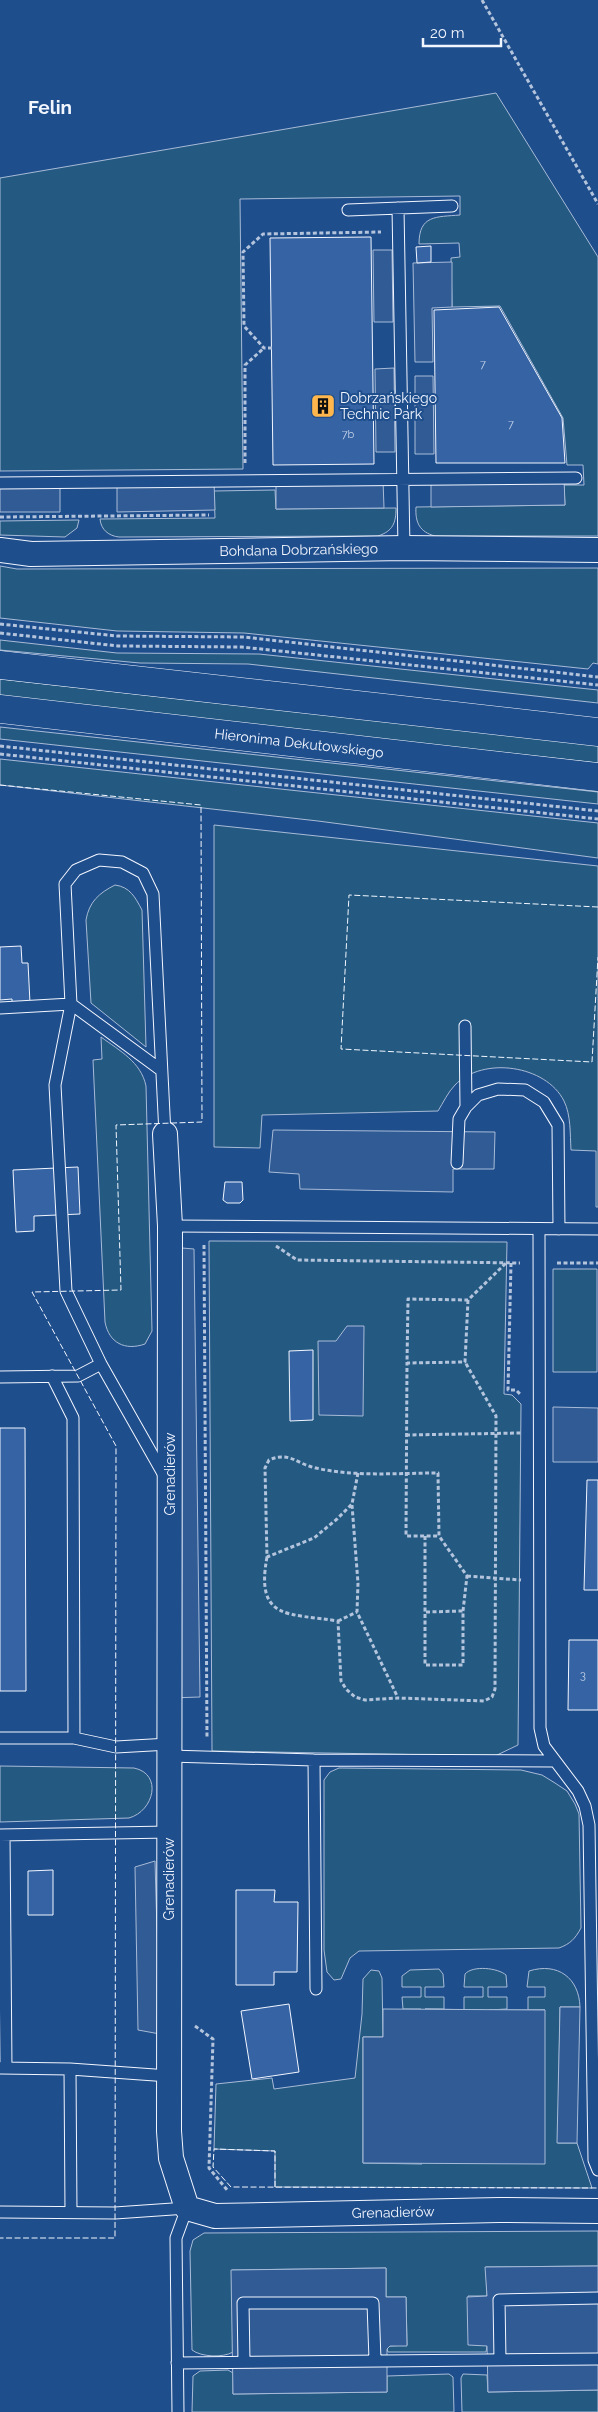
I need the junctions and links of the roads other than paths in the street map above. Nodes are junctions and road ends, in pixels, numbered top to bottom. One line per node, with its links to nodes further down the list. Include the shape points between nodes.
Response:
1 (452, 206): 2 (lane)
2 (398, 208): 3 (lane); 5 (lane)
3 (348, 210)
4 (576, 478): 5 (lane)
5 (404, 480): 6 (lane); 7 (lane)
6 (0, 483)
7 (404, 548): 8 (street, Bohdana Dobrzańskiego, via 31,554); 9 (street, Bohdana Dobrzańskiego)
8 (0, 550)
9 (598, 550)
10 (0, 665): 12 (street)
11 (0, 709): 13 (street, Hieronima Dekutowskiego)
12 (598, 732)
13 (598, 777)
14 (71, 1004): 15 (lane); 17 (lane); 17 (lane, via 65,884 76,870 98,860 122,862 143,873 153,894); 25 (lane, via 55,1085 66,1291)
15 (0, 1008)
16 (465, 1026): 18 (lane)
17 (161, 1070): 19 (lane)
18 (466, 1107): 20 (lane, via 459,1119); 23 (lane, via 478,1095 498,1089 525,1090 544,1102 558,1125)
19 (165, 1134): 21 (street, Grenadierów)
20 (457, 1163)
21 (170, 1226): 22 (lane); 28 (street, Grenadierów)
22 (539, 1229): 23 (lane); 33 (lane, via 540,1728 544,1746)
23 (559, 1229): 24 (lane)
24 (598, 1229)
25 (101, 1364): 26 (lane, via 78,1376); 28 (lane)
26 (52, 1376): 27 (lane); 30 (lane, via 74,1418)
27 (0, 1377)
28 (170, 1485): 31 (street, Grenadierów)
29 (0, 1738): 30 (lane)
30 (74, 1738): 31 (lane, via 116,1746)
31 (169, 1750): 32 (lane, via 207,1757); 34 (street, Grenadierów)
32 (314, 1760): 33 (lane); 37 (lane)
33 (554, 1761): 36 (lane, via 586,1806)
34 (169, 1832): 35 (lane); 40 (street, Grenadierów)
35 (2, 1835): 38 (lane)
36 (594, 1976): 41 (lane, via 594,2160)
37 (316, 1989)
38 (3, 2068): 39 (lane)
39 (70, 2069): 40 (lane); 45 (lane)
40 (169, 2076): 42 (street, Grenadierów, via 171,2158)
41 (598, 2170)
42 (187, 2208): 43 (street, Grenadierów, via 215,2216); 45 (lane, via 115,2213); 51 (lane, via 176,2238)
43 (598, 2211)
44 (0, 2212): 45 (lane)
45 (71, 2212)
46 (598, 2298): 49 (lane, via 499,2300)
47 (598, 2359): 49 (lane)
48 (375, 2360): 49 (lane); 50 (lane); 50 (lane, via 373,2303 243,2303)
49 (500, 2360)
50 (244, 2362): 51 (lane)
51 (178, 2364): 52 (lane)
52 (178, 2412)

